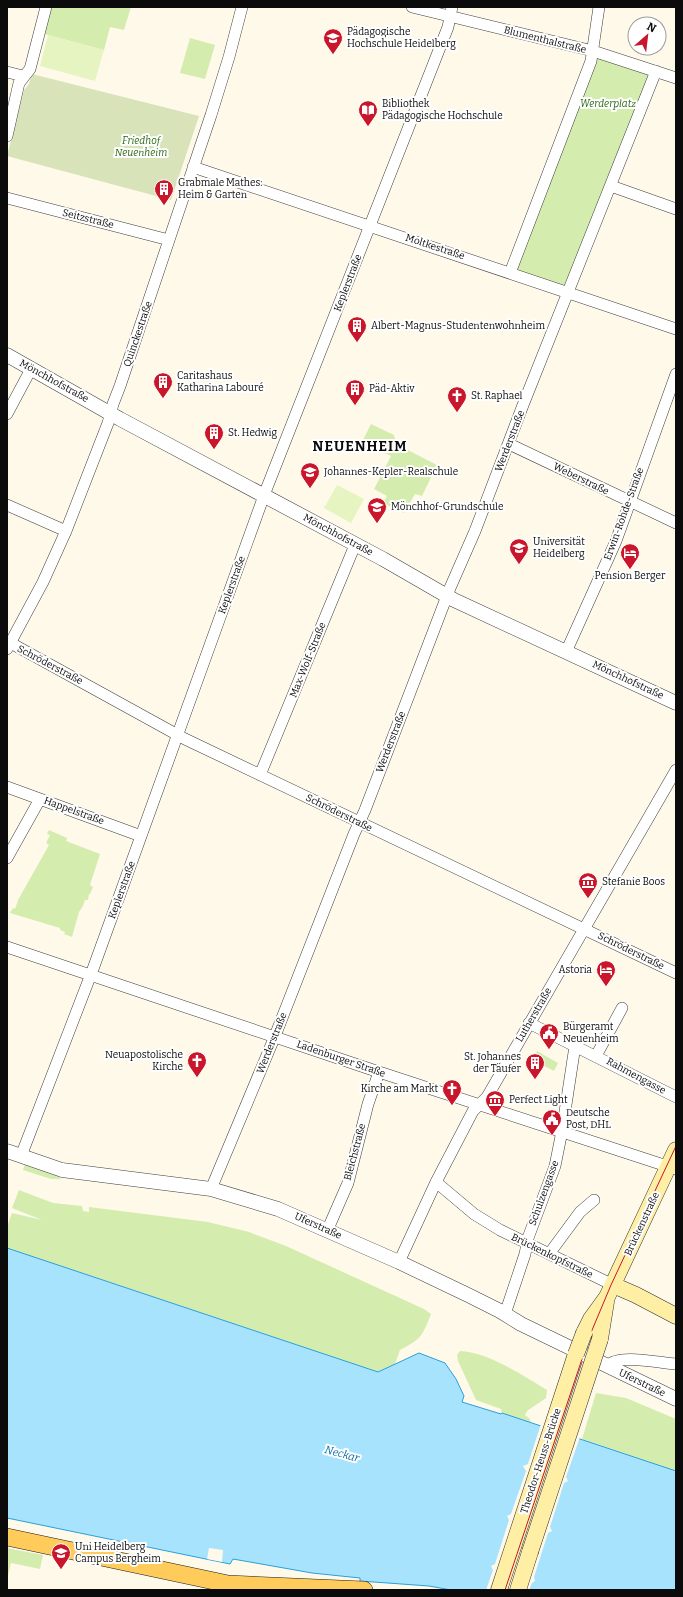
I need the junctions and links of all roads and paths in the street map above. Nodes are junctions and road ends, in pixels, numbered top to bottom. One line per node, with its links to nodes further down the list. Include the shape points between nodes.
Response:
1 (46, 7): 9 (street, via 30,69)
2 (242, 7): 12 (street, Quinckestraße, via 229,58)
3 (412, 7): 5 (street, Blumenthalstraße)
4 (599, 7): 6 (street)
5 (450, 17): 6 (street, Blumenthalstraße); 16 (street, Keplerstraße)
6 (593, 51): 7 (street, Blumenthalstraße); 18 (street)
7 (656, 71): 10 (street, Blumenthalstraße); 13 (street)
8 (7, 72): 9 (street)
9 (23, 76): 11 (street, via 19,82)
10 (676, 78)
11 (7, 136)
12 (193, 167): 16 (street, Moltkestraße); 17 (street, Quinckestraße)
13 (611, 186): 15 (street); 19 (street)
14 (7, 198): 17 (street, Seitzstraße)
15 (676, 209)
16 (368, 230): 18 (street, Moltkestraße); 27 (street, Keplerstraße)
17 (169, 240): 24 (street, Quinckestraße)
18 (510, 273): 19 (street, Moltkestraße)
19 (568, 294): 20 (street, Moltkestraße); 26 (street, Werderstraße)
20 (676, 329)
21 (7, 355): 22 (street, Mönchhofstraße)
22 (31, 368): 24 (street, Mönchhofstraße); 25 (street)
23 (676, 374): 28 (street, Erwin-Rohde-Straße)
24 (110, 413): 27 (street, Mönchhofstraße); 31 (street, Quinckestraße)
25 (7, 414)
26 (509, 444): 28 (street, Weberstraße); 33 (street, Werderstraße, via 476,531)
27 (262, 500): 32 (street, Mönchhofstraße); 37 (street, Keplerstraße)
28 (629, 502): 30 (street, Weberstraße); 35 (street, Erwin-Rohde-Straße, via 616,541)
29 (7, 505): 31 (street)
30 (676, 523)
31 (66, 531): 34 (street, Quinckestraße, via 43,582)
32 (355, 545): 33 (street, Mönchhofstraße); 39 (street, Max-Wolf-Straße)
33 (447, 596): 35 (street, Mönchhofstraße); 42 (street, Werderstraße)
34 (8, 645): 37 (street, Schröderstraße)
35 (566, 652): 36 (street, Mönchhofstraße)
36 (676, 703)
37 (176, 738): 39 (street, Schröderstraße); 43 (street, Keplerstraße)
38 (676, 770): 45 (street, Lutherstraße)
39 (260, 775): 42 (street, Schröderstraße)
40 (7, 787): 41 (street, Happelstraße)
41 (40, 799): 43 (street, Happelstraße); 44 (street)
42 (360, 823): 45 (street, Schröderstraße); 51 (street, Werderstraße)
43 (141, 836): 48 (street, Keplerstraße)
44 (7, 858)
45 (584, 928): 47 (street, Schröderstraße); 50 (street, Lutherstraße)
46 (7, 947): 48 (street, Ladenburger Straße)
47 (676, 973)
48 (91, 975): 51 (street, Ladenburger Straße); 60 (street, Keplerstraße)
49 (622, 1008): 53 (street, Rahmengasse)
50 (530, 1023): 52 (street, Rahmengasse); 56 (street, Lutherstraße, via 487,1097)
51 (275, 1036): 54 (street, Ladenburger Straße); 63 (street, Werderstraße)
52 (575, 1046): 53 (street, Rahmengasse); 57 (street, Schulzengasse)
53 (596, 1056): 55 (street, Rahmengasse)
54 (379, 1072): 56 (street, Ladenburger Straße); 65 (street, Bleichstraße, via 348,1183)
55 (676, 1097)
56 (479, 1104): 57 (street, Ladenburger Straße); 62 (street, Lutherstraße)
57 (562, 1131): 61 (street, Ladenburger Straße); 66 (street, Schulzengasse, via 555,1166)
58 (676, 1150): 61 (main road, Brückenstraße)
59 (7, 1151): 60 (street, Uferstraße)
60 (21, 1156): 63 (street, Uferstraße, via 62,1170)
61 (672, 1168): 69 (main road, Brückenstraße)
62 (436, 1182): 66 (street, Brückenkopfstraße, via 482,1219); 68 (street, Lutherstraße)
63 (210, 1189): 65 (street, Uferstraße, via 278,1209)
64 (594, 1200): 67 (street, via 580,1212)
65 (327, 1231): 68 (street, Uferstraße)
66 (527, 1244): 67 (street, Brückenkopfstraße); 70 (street, Schulzengasse)
67 (549, 1254): 69 (street, Brückenkopfstraße)
68 (399, 1262): 70 (street, Uferstraße)
69 (610, 1291): 71 (main road, Brückenkopfstraße, via 636,1295); 72 (main road, Brückenstraße); 73 (main road, Brückenstraße)
70 (505, 1314): 74 (street, Uferstraße, via 520,1324)
71 (676, 1316)
72 (584, 1333): 83 (main road, Theodor-Heuss-Brücke, bridge)
73 (600, 1340): 84 (main road, Theodor-Heuss-Brücke, bridge)
74 (612, 1363): 75 (street, Uferstraße, via 642,1360); 76 (street, Uferstraße)
75 (676, 1364)
76 (676, 1400)
77 (7, 1537): 78 (main road)
78 (228, 1584): 79 (main road); 81 (main road)
79 (308, 1588): 80 (main road)
80 (336, 1589): 82 (main road)
81 (247, 1590)
82 (364, 1590)
83 (499, 1590)
84 (518, 1590)

